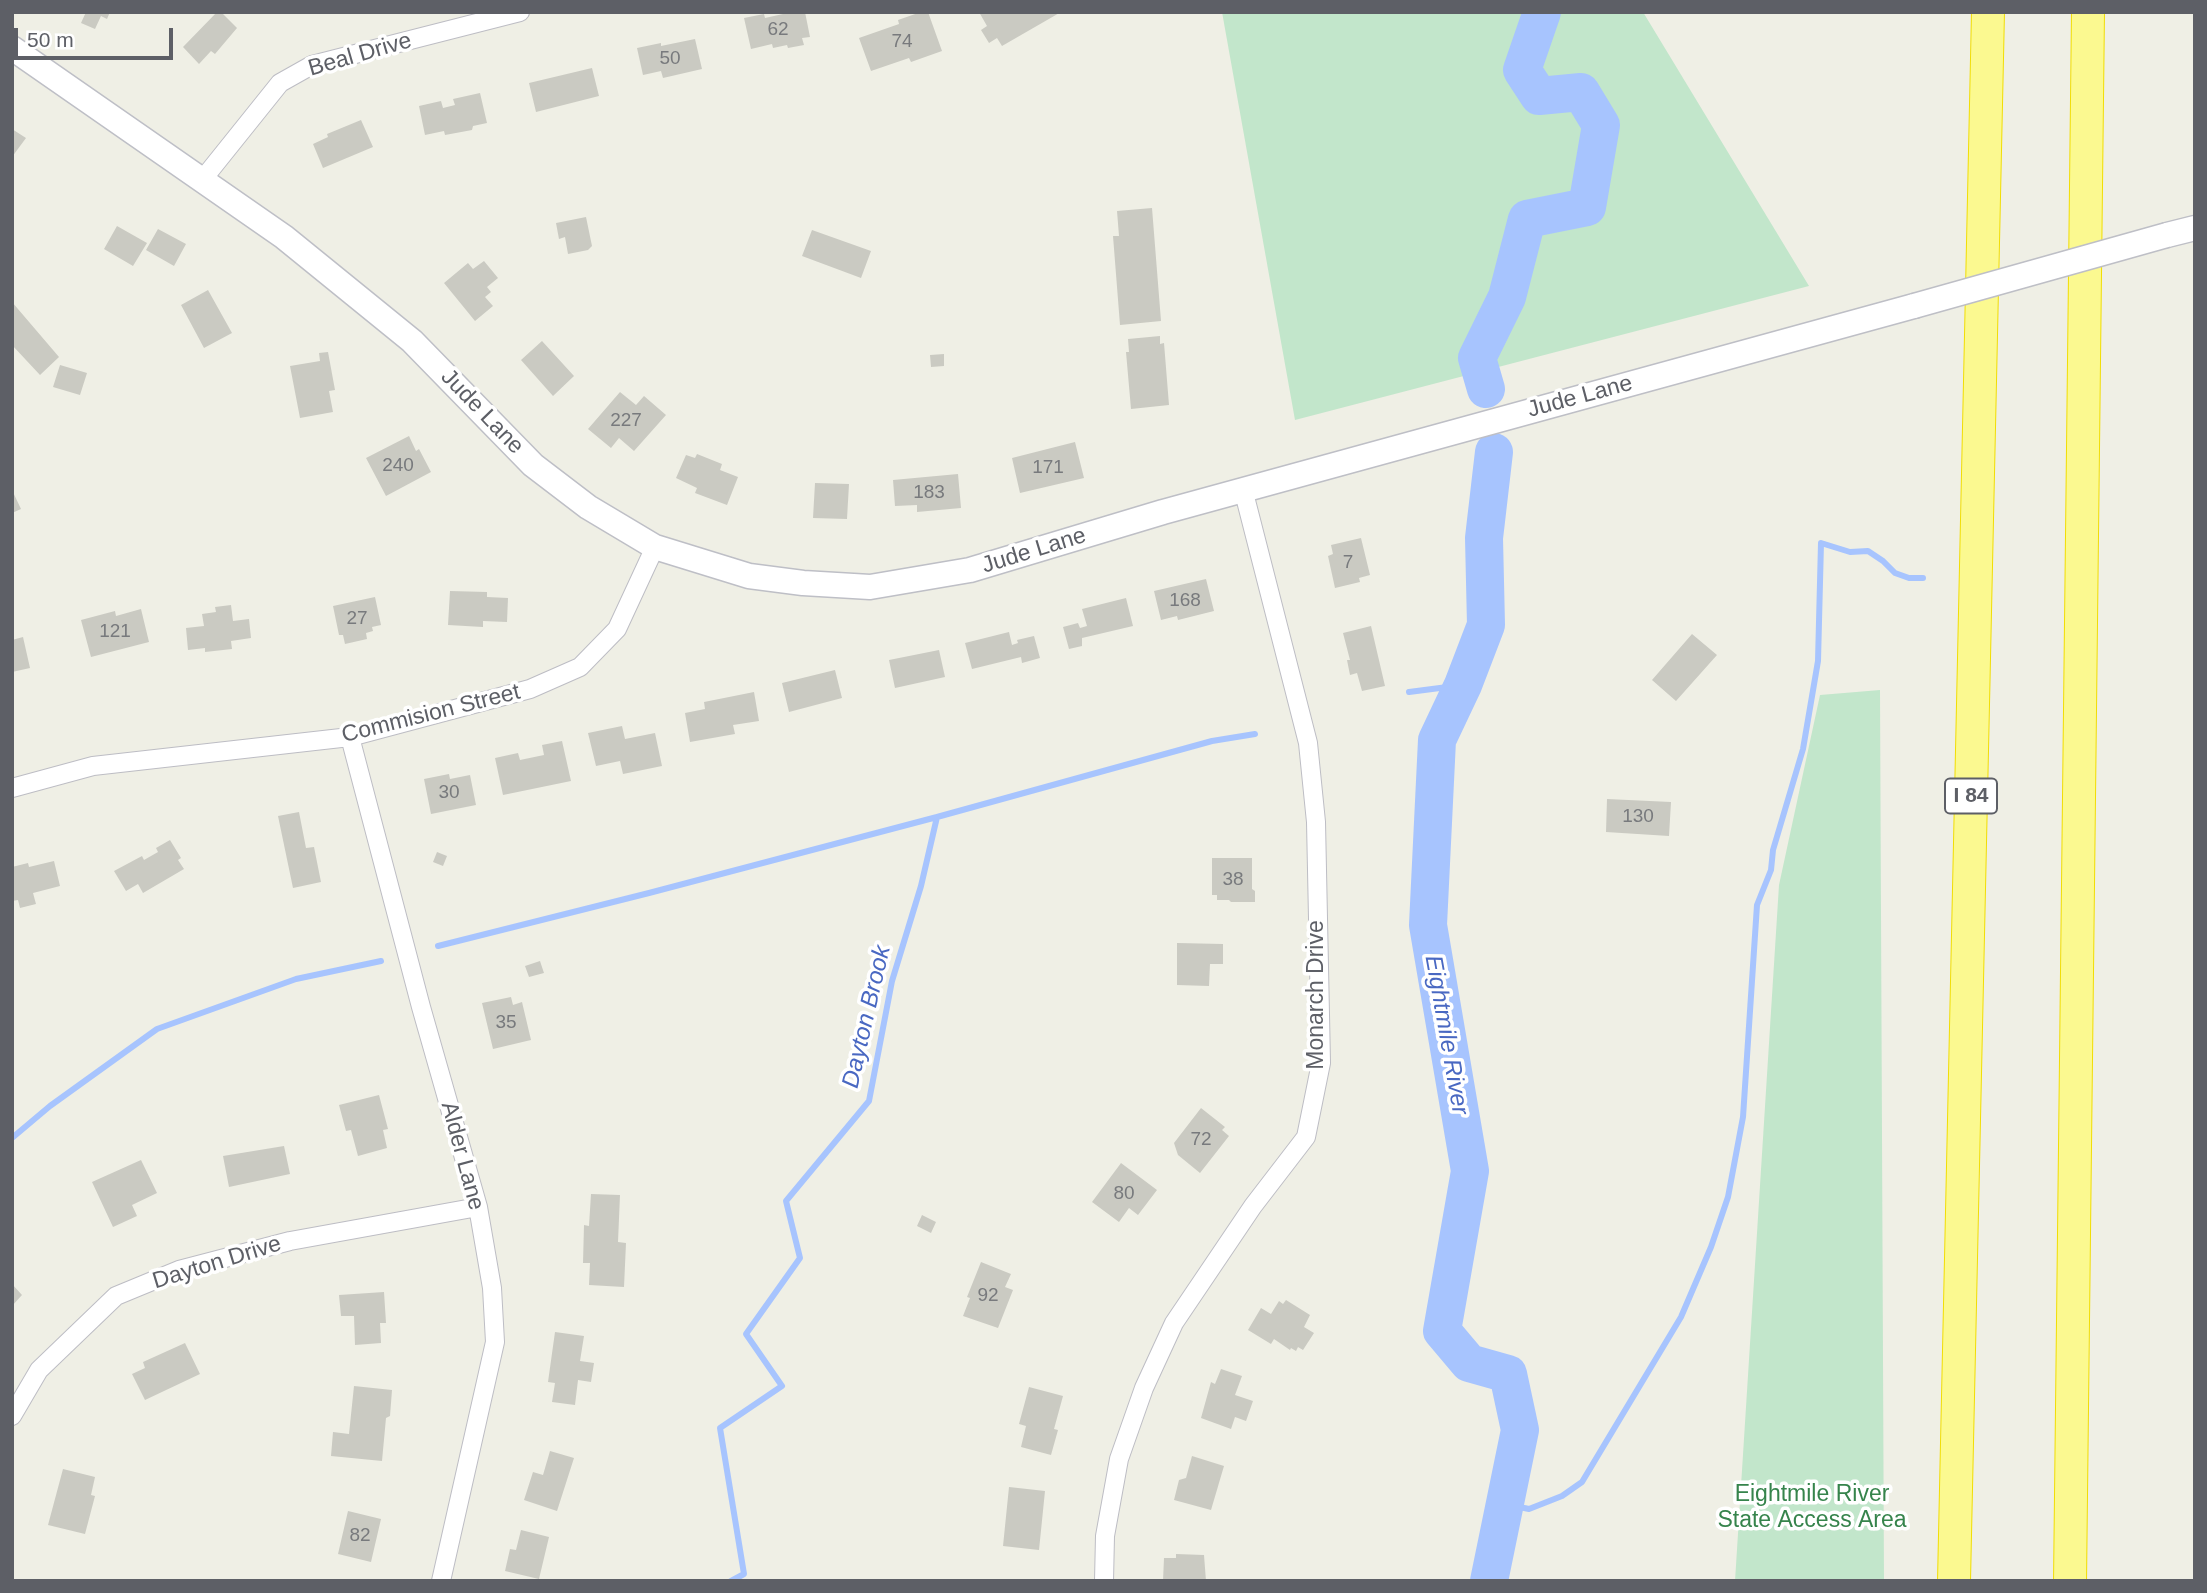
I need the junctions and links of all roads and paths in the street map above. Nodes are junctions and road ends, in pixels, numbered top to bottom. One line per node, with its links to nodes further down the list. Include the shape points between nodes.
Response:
1 (520, 12): 5 (street, Beal Drive, via 312,65 280,83)
2 (1988, 12): 15 (highway, I 84)
3 (2088, 12): 16 (highway)
4 (12, 48): 5 (street, Jude Lane)
5 (203, 179): 8 (street, Jude Lane, via 284,237 412,341 533,465 587,507)
6 (2195, 228): 7 (street, Jude Lane, bridge)
7 (1243, 489): 8 (street, Jude Lane, via 970,570 870,587 749,576); 14 (street, Monarch Drive, via 1308,743 1316,822 1321,1063 1306,1137 1174,1323 1144,1388 1119,1459 1105,1536)
8 (655, 547): 9 (street, Commision Street, via 617,629 580,667 530,689)
9 (351, 737): 10 (street, Commision Street, via 93,766); 11 (street, Alder Lane)
10 (12, 788)
11 (478, 1207): 12 (street, Dayton Drive, via 290,1241 179,1270 116,1296 39,1370); 13 (street, Alder Lane, via 492,1288 495,1342)
12 (12, 1416)
13 (441, 1581)
14 (1104, 1581)
15 (1954, 1581)
16 (2070, 1581)

